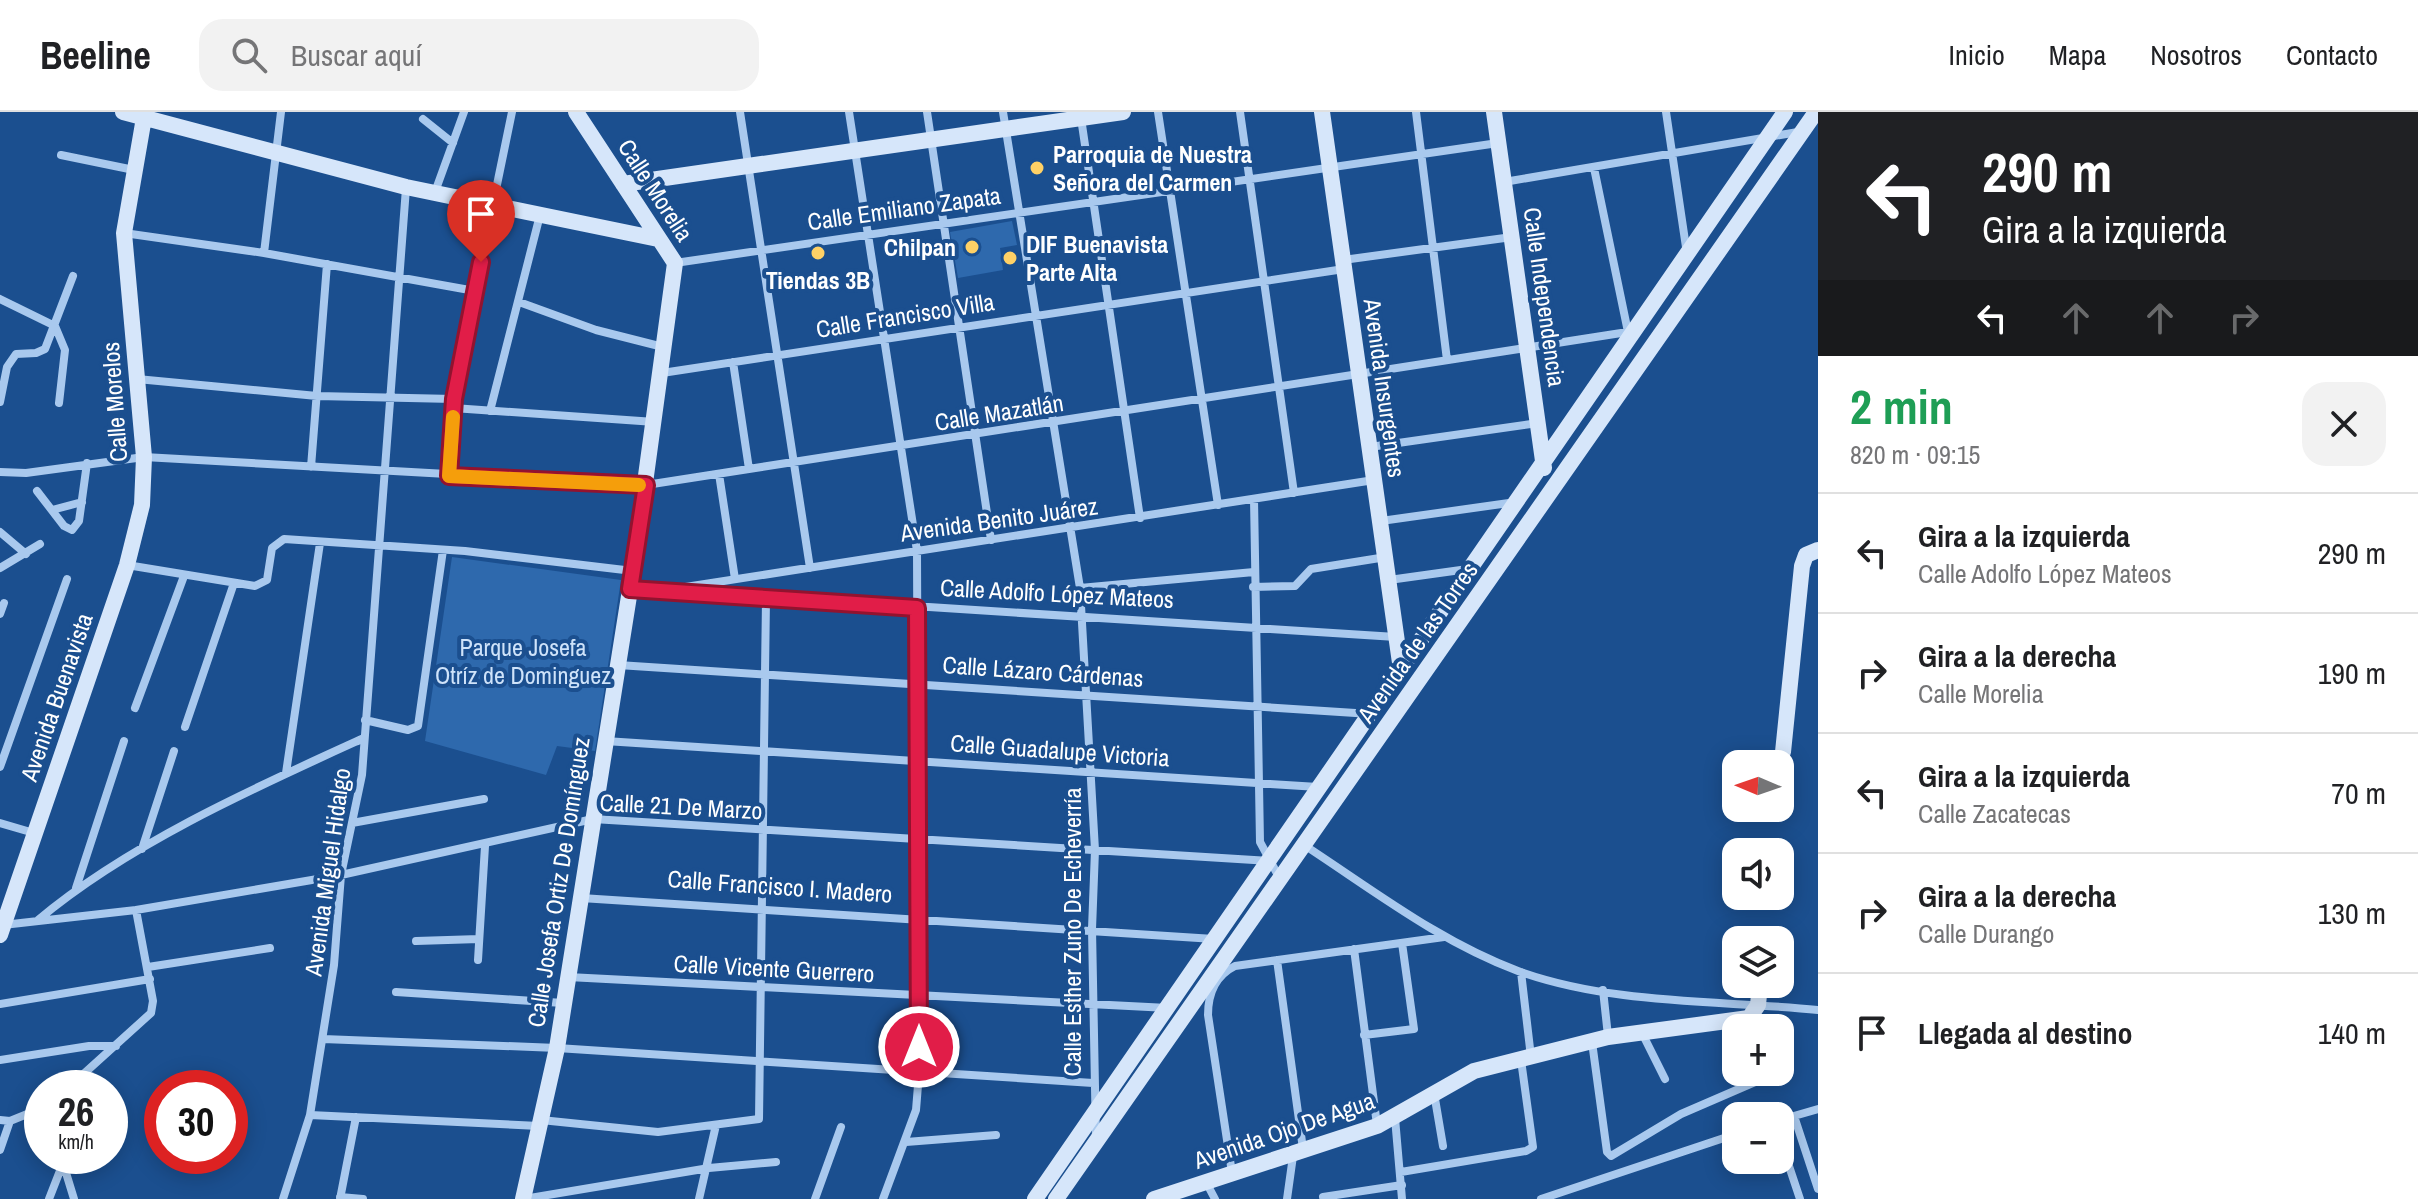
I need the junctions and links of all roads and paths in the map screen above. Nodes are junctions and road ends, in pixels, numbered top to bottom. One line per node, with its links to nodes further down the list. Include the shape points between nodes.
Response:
1 (123, 112): 19 (street)
2 (281, 112): 32 (street)
3 (464, 112): 26 (street)
4 (512, 112): 44 (street)
5 (576, 112): 39 (street, Calle Morelia)
6 (740, 112): 33 (street)
7 (849, 112): 28 (street)
8 (927, 112): 25 (street)
9 (1003, 112): 22 (street, Calle Esther Zuno De Echeverría)
10 (1120, 112): 20 (street)
11 (1158, 112): 41 (street)
12 (1240, 112): 37 (street)
13 (1322, 112): 34 (street, Avenida Insurgentes)
14 (1416, 112): 29 (street)
15 (1494, 112): 27 (street, Calle Independencia)
16 (1666, 112): 30 (street)
17 (1785, 112): 24 (street, Avenida de las Torres)
18 (1816, 112): 23 (street, Avenida de las Torres)
19 (144, 115): 32 (street); 36 (street, Calle Morelos)
20 (1081, 118): 22 (street); 43 (street)
21 (423, 119): 26 (street)
22 (1006, 129): 25 (street); 45 (street, Calle Esther Zuno De Echeverría)
23 (1803, 131): 24 (street); 107 (street, Avenida de las Torres)
24 (1766, 138): 30 (street); 55 (street, Avenida de las Torres)
25 (931, 141): 28 (street); 47 (street)
26 (453, 143): 42 (street)
27 (1498, 143): 29 (street, Calle Emiliano Zapata); 38 (street, Calle Independencia)
28 (855, 152): 33 (street); 49 (street)
29 (1422, 153): 34 (street, Calle Emiliano Zapata); 52 (street)
30 (1673, 154): 35 (street); 55 (street)
31 (61, 155): 36 (street)
32 (275, 155): 40 (street); 54 (street)
33 (748, 165): 39 (street); 53 (street)
34 (1329, 165): 37 (street, Calle Emiliano Zapata); 58 (street, Avenida Insurgentes)
35 (1594, 168): 38 (street); 70 (street)
36 (134, 170): 48 (street, Calle Morelos)
37 (1247, 178): 41 (street, Calle Emiliano Zapata); 61 (street)
38 (1504, 182): 50 (street, Calle Independencia)
39 (623, 184): 51 (street, Calle Morelia)
40 (406, 187): 42 (street); 60 (street, Avenida Miguel Hidalgo)
41 (1170, 190): 43 (street, Calle Emiliano Zapata); 63 (street)
42 (434, 193): 44 (street)
43 (1095, 201): 45 (street, Calle Emiliano Zapata); 66 (street)
44 (495, 205): 46 (street); 62 (street)
45 (1021, 212): 47 (street, Calle Emiliano Zapata); 67 (street, Calle Esther Zuno De Echeverría)
46 (541, 215): 51 (street); 65 (street)
47 (943, 223): 49 (street, Calle Emiliano Zapata); 69 (street)
48 (124, 233): 54 (street); 79 (street, Calle Morelos)
49 (868, 235): 53 (street, Calle Emiliano Zapata); 71 (street)
50 (1512, 237): 52 (street, Calle Francisco Villa); 73 (street, Calle Independencia)
51 (658, 239): 56 (street, Calle Morelia)
52 (1433, 248): 58 (street, Calle Francisco Villa); 75 (street)
53 (761, 249): 56 (street, Calle Emiliano Zapata); 74 (street)
54 (264, 253): 57 (street)
55 (1687, 254): 70 (street, Avenida de las Torres)
56 (675, 263): 72 (street, Calle Morelia)
57 (327, 264): 60 (street); 81 (street)
58 (1343, 265): 61 (street, Calle Francisco Villa); 78 (street, Avenida Insurgentes)
59 (73, 276): 68 (street)
60 (399, 277): 62 (street); 82 (street, Avenida Miguel Hidalgo)
61 (1263, 281): 63 (street, Calle Francisco Villa); 80 (street)
62 (475, 291): 86 (street)
63 (1186, 293): 66 (street, Calle Francisco Villa); 83 (street)
64 (0, 299): 68 (street)
65 (519, 302): 72 (street, via 596,330); 87 (street)
66 (1109, 305): 67 (street, Calle Francisco Villa); 88 (street)
67 (1037, 316): 69 (street, Calle Francisco Villa); 90 (street, Calle Esther Zuno De Echeverría)
68 (55, 326): 84 (street, via 41,352 12,356); 85 (street, via 65,350)
69 (958, 328): 71 (street, Calle Francisco Villa); 92 (street)
70 (1631, 331): 73 (street, Calle Mazatlán); 98 (street, Avenida de las Torres)
71 (884, 339): 74 (street, Calle Francisco Villa); 93 (street)
72 (665, 347): 77 (street, Calle Morelia)
73 (1528, 347): 75 (street, Calle Mazatlán); 91 (street, Calle Independencia)
74 (778, 355): 76 (street, Calle Francisco Villa); 96 (street)
75 (1447, 360): 78 (street, Calle Mazatlán)
76 (733, 362): 77 (street, Calle Francisco Villa); 100 (street)
77 (662, 373): 89 (street, Calle Morelia)
78 (1358, 374): 80 (street, Calle Mazatlán); 94 (street, Avenida Insurgentes)
79 (137, 379): 81 (street); 95 (street, Calle Morelos)
80 (1278, 387): 83 (street, Calle Mazatlán); 109 (street)
81 (317, 396): 82 (street); 99 (street)
82 (389, 397): 86 (street); 101 (street, Avenida Miguel Hidalgo)
83 (1202, 400): 88 (street, Calle Mazatlán); 113 (street)
84 (0, 402)
85 (59, 403)
86 (454, 404): 87 (street); 104 (street)
87 (490, 411): 89 (street)
88 (1125, 413): 90 (street, Calle Mazatlán); 115 (street)
89 (655, 422): 106 (street, Calle Morelia)
90 (1055, 423): 92 (street, Calle Mazatlán); 117 (street, Calle Esther Zuno De Echeverría)
91 (1539, 423): 94 (street); 98 (street, Calle Independencia)
92 (974, 435): 93 (street, Calle Mazatlán); 119 (street)
93 (901, 447): 96 (street, Calle Mazatlán); 124 (street)
94 (1368, 447): 105 (street, Avenida Insurgentes)
95 (144, 457): 97 (street, Calle Mazatlán); 99 (street, Calle Mazatlán); 128 (street, Calle Morelos, via 142,505)
96 (794, 462): 100 (street, Calle Mazatlán); 130 (street)
97 (87, 463): 102 (street, Calle Mazatlán); 111 (street)
98 (1542, 465): 107 (street, Calle Independencia); 112 (street, Avenida de las Torres)
99 (311, 467): 101 (street, Calle Mazatlán)
100 (749, 469): 103 (street, Calle Mazatlán)
101 (383, 470): 104 (street, Calle Mazatlán); 122 (street, Avenida Miguel Hidalgo)
102 (0, 472)
103 (719, 474): 106 (street, Calle Mazatlán); 136 (street)
104 (449, 476): 106 (street, Calle Mazatlán)
105 (1374, 480): 109 (street, Avenida Benito Juárez); 116 (street, Avenida Insurgentes)
106 (646, 485): 132 (street, Calle Morelia)
107 (1554, 488): 179 (street, Avenida de las Torres)
108 (37, 491): 114 (street)
109 (1294, 493): 110 (street, Avenida Benito Juárez)
110 (1254, 499): 113 (street, Avenida Benito Juárez); 133 (street)
111 (82, 502): 114 (street); 114 (street, via 72,530)
112 (1517, 502): 116 (street); 131 (street, Avenida de las Torres)
113 (1218, 505): 115 (street, Avenida Benito Juárez)
114 (52, 510)
115 (1140, 518): 117 (street, Avenida Benito Juárez)
116 (1381, 521): 127 (street, Avenida Insurgentes)
117 (1072, 529): 119 (street, Avenida Benito Juárez); 140 (street, Calle Esther Zuno De Echeverría)
118 (0, 532): 126 (street)
119 (991, 540): 124 (street, Avenida Benito Juárez)
120 (320, 543): 122 (street); 138 (street, via 277,541 267,580 261,585); 169 (street)
121 (40, 544): 126 (street)
122 (377, 545): 123 (street); 158 (street, Avenida Miguel Hidalgo)
123 (443, 550): 132 (street); 158 (street, via 415,730)
124 (917, 551): 130 (street, Avenida Benito Juárez); 145 (street)
125 (1812, 553): 163 (street, via 1802,566)
126 (26, 554): 129 (street)
127 (1386, 557): 137 (street, Avenida Insurgentes); 139 (street, via 1311,569 1295,586)
128 (127, 565): 134 (street); 177 (street, Avenida Buenavista)
129 (0, 568)
130 (810, 568): 136 (street, Avenida Benito Juárez)
131 (1472, 568): 137 (street); 151 (street, Avenida de las Torres)
132 (633, 571): 141 (street, Calle Josefa Ortiz De Domínguez)
133 (1254, 572): 139 (street); 140 (street, Calle Adolfo López Mateos)
134 (184, 576): 138 (street); 156 (street)
135 (67, 579): 167 (street)
136 (735, 579): 142 (street, Avenida Benito Juárez)
137 (1389, 580): 149 (street, Avenida Insurgentes)
138 (234, 583): 159 (street)
139 (1253, 587): 148 (street)
140 (1080, 588): 147 (street, Calle Esther Zuno De Echeverría)
141 (630, 589): 142 (street, Avenida Benito Juárez); 150 (street, Calle Josefa Ortiz De Domínguez)
142 (666, 590): 143 (street, Calle Adolfo López Mateos)
143 (766, 599): 145 (street, Calle Adolfo López Mateos); 152 (street)
144 (4, 603): 146 (street)
145 (917, 608): 147 (street, Calle Adolfo López Mateos); 153 (street)
146 (0, 614)
147 (1082, 618): 148 (street, Calle Adolfo López Mateos); 154 (street, Calle Esther Zuno De Echeverría)
148 (1255, 628): 149 (street, Calle Adolfo López Mateos); 155 (street)
149 (1397, 637): 151 (street, Avenida Insurgentes)
150 (617, 665): 152 (street, Calle Lázaro Cárdenas); 162 (street, Calle Josefa Ortiz De Domínguez)
151 (1401, 670): 157 (street, Avenida de las Torres)
152 (765, 674): 153 (street, Calle Lázaro Cárdenas); 165 (street)
153 (917, 683): 154 (street, Calle Lázaro Cárdenas); 166 (street)
154 (1088, 694): 155 (street, Calle Lázaro Cárdenas); 168 (street, Calle Esther Zuno De Echeverría)
155 (1256, 705): 157 (street, Calle Lázaro Cárdenas); 170 (street)
156 (135, 708)
157 (1371, 714): 171 (street, Avenida de las Torres)
158 (365, 720): 160 (street, Avenida Miguel Hidalgo)
159 (185, 727)
160 (364, 738): 169 (street); 175 (street, Avenida Miguel Hidalgo)
161 (124, 741): 186 (street)
162 (605, 741): 165 (street, Calle Guadalupe Victoria); 173 (street, Calle Josefa Ortiz De Domínguez)
163 (1783, 750)
164 (174, 751): 181 (street)
165 (765, 751): 166 (street, Calle Guadalupe Victoria); 176 (street)
166 (918, 761): 168 (street, Calle Guadalupe Victoria); 178 (street)
167 (0, 767)
168 (1092, 772): 170 (street, Calle Guadalupe Victoria); 182 (street, Calle Esther Zuno De Echeverría)
169 (286, 773): 181 (street)
170 (1259, 782): 171 (street, Calle Guadalupe Victoria); 183 (street, via 1260,842)
171 (1321, 787): 183 (street, Avenida de las Torres)
172 (484, 799): 175 (street)
173 (593, 819): 176 (street, Calle 21 De Marzo); 180 (street, Calle 21 De Marzo); 187 (street, Calle Josefa Ortiz De Domínguez)
174 (0, 823): 177 (street)
175 (352, 823): 184 (street, Avenida Miguel Hidalgo)
176 (764, 830): 178 (street, Calle 21 De Marzo); 188 (street)
177 (34, 833): 193 (street, Avenida Buenavista)
178 (918, 839): 182 (street, Calle 21 De Marzo); 190 (street)
179 (1304, 845): 185 (street, Avenida de las Torres); 194 (street)
180 (485, 846): 184 (street, Calle 21 De Marzo); 195 (street)
181 (142, 850): 186 (street)
182 (1095, 850): 183 (street, Calle 21 De Marzo); 192 (street, Calle Esther Zuno De Echeverría)
183 (1270, 861): 185 (street); 196 (street, Avenida de las Torres)
184 (341, 875): 189 (street, Calle 21 De Marzo); 221 (street, Avenida Miguel Hidalgo)
185 (1280, 879): 250 (street, Avenida de las Torres)
186 (75, 889): 191 (street)
187 (580, 898): 188 (street, Calle Francisco I. Madero); 205 (street, Calle Josefa Ortiz De Domínguez)
188 (762, 909): 190 (street, Calle Francisco I. Madero); 207 (street)
189 (136, 910): 191 (street, Calle 21 De Marzo); 203 (street)
190 (918, 919): 192 (street, Calle Francisco I. Madero); 210 (street)
191 (37, 921): 193 (street, Calle 21 De Marzo)
192 (1092, 929): 196 (street, Calle Francisco I. Madero); 213 (street, Calle Esther Zuno De Echeverría)
193 (1, 930)
194 (1444, 937): 198 (street); 204 (street)
195 (479, 939): 197 (street); 201 (street)
196 (1216, 940): 214 (street, Avenida de las Torres)
197 (416, 941)
198 (1402, 943): 200 (street); 220 (street, via 1414,1029)
199 (270, 948): 203 (street)
200 (1354, 949): 202 (street); 220 (street)
201 (478, 960)
202 (1277, 960): 253 (street); 259 (street, via 1235,966 1212,989 1208,1015)
203 (148, 967): 206 (street)
204 (1521, 972): 208 (street); 225 (street)
205 (568, 977): 207 (street, Calle Vicente Guerrero); 211 (street, Calle Josefa Ortiz De Domínguez)
206 (150, 979): 212 (street); 223 (street, via 151,1013)
207 (761, 989): 210 (street, Calle Vicente Guerrero); 227 (street)
208 (1603, 990): 216 (street); 222 (street)
209 (396, 992): 211 (street)
210 (919, 996): 213 (street, Calle Vicente Guerrero); 229 (street)
211 (564, 1003): 224 (street, Calle Josefa Ortiz De Domínguez)
212 (0, 1004)
213 (1092, 1004): 214 (street, Calle Vicente Guerrero); 231 (street, Calle Esther Zuno De Echeverría)
214 (1169, 1008): 239 (street, Avenida de las Torres)
215 (1818, 1010): 217 (street)
216 (1736, 1014)
217 (1781, 1014)
218 (1722, 1021): 219 (street, Avenida Ojo De Agua)
219 (1642, 1033): 222 (street, Avenida Ojo De Agua); 230 (street)
220 (1364, 1035): 245 (street)
221 (323, 1039): 224 (street); 236 (street, Avenida Miguel Hidalgo)
222 (1600, 1039): 225 (street, Avenida Ojo De Agua); 232 (street, via 1611,1156)
223 (116, 1046): 226 (street); 228 (street)
224 (557, 1048): 227 (street); 243 (street, Calle Josefa Ortiz De Domínguez)
225 (1526, 1059): 233 (street, Avenida Ojo De Agua, via 1474,1071); 256 (street, via 1533,1147)
226 (0, 1060)
227 (760, 1063): 229 (street); 244 (street, via 759,1119)
228 (89, 1070)
229 (919, 1073): 231 (street); 249 (street)
230 (1665, 1079)
231 (1093, 1083): 239 (street, Calle Esther Zuno De Echeverría)
232 (1738, 1086)
233 (1434, 1093): 240 (street, Avenida Ojo De Agua); 251 (street)
234 (1818, 1109): 237 (street)
235 (24, 1115): 242 (street)
236 (310, 1115): 238 (street); 269 (street, Avenida Miguel Hidalgo)
237 (1794, 1116): 263 (street)
238 (356, 1117): 243 (street); 265 (street)
239 (1094, 1118): 250 (street, Calle Esther Zuno De Echeverría); 275 (street, Avenida de las Torres)
240 (1395, 1118): 245 (street, Avenida Ojo De Agua); 256 (street)
241 (0, 1120): 242 (street)
242 (10, 1121): 252 (street)
243 (540, 1123): 244 (street, via 658,1132); 271 (street, Calle Josefa Ortiz De Domínguez)
244 (716, 1125): 255 (street)
245 (1377, 1126): 253 (street, Avenida Ojo De Agua)
246 (841, 1127): 273 (street)
247 (996, 1135): 249 (street)
248 (1722, 1139): 266 (street)
249 (906, 1142): 274 (street)
250 (1096, 1143): 276 (street, Avenida de las Torres)
251 (1443, 1146)
252 (0, 1150)
253 (1298, 1154): 259 (street, Avenida Ojo De Agua); 279 (street)
254 (776, 1162): 255 (street)
255 (709, 1168): 271 (street); 272 (street)
256 (1401, 1172): 262 (street)
257 (57, 1174): 267 (street)
258 (66, 1174): 268 (street)
259 (1232, 1174): 261 (street, Avenida Ojo De Agua)
260 (1792, 1174): 281 (street)
261 (1206, 1182): 277 (street, Avenida Ojo De Agua); 278 (street)
262 (1402, 1185): 264 (street); 280 (street)
263 (1818, 1189)
264 (1323, 1197)
265 (340, 1198): 270 (street)
266 (1545, 1198)
267 (49, 1199)
268 (74, 1199)
269 (283, 1199)
270 (363, 1199)
271 (523, 1199)
272 (699, 1199)
273 (815, 1199)
274 (883, 1199)
275 (1035, 1199)
276 (1056, 1199)
277 (1154, 1199)
278 (1215, 1199)
279 (1287, 1199)
280 (1402, 1199)
281 (1800, 1199)

